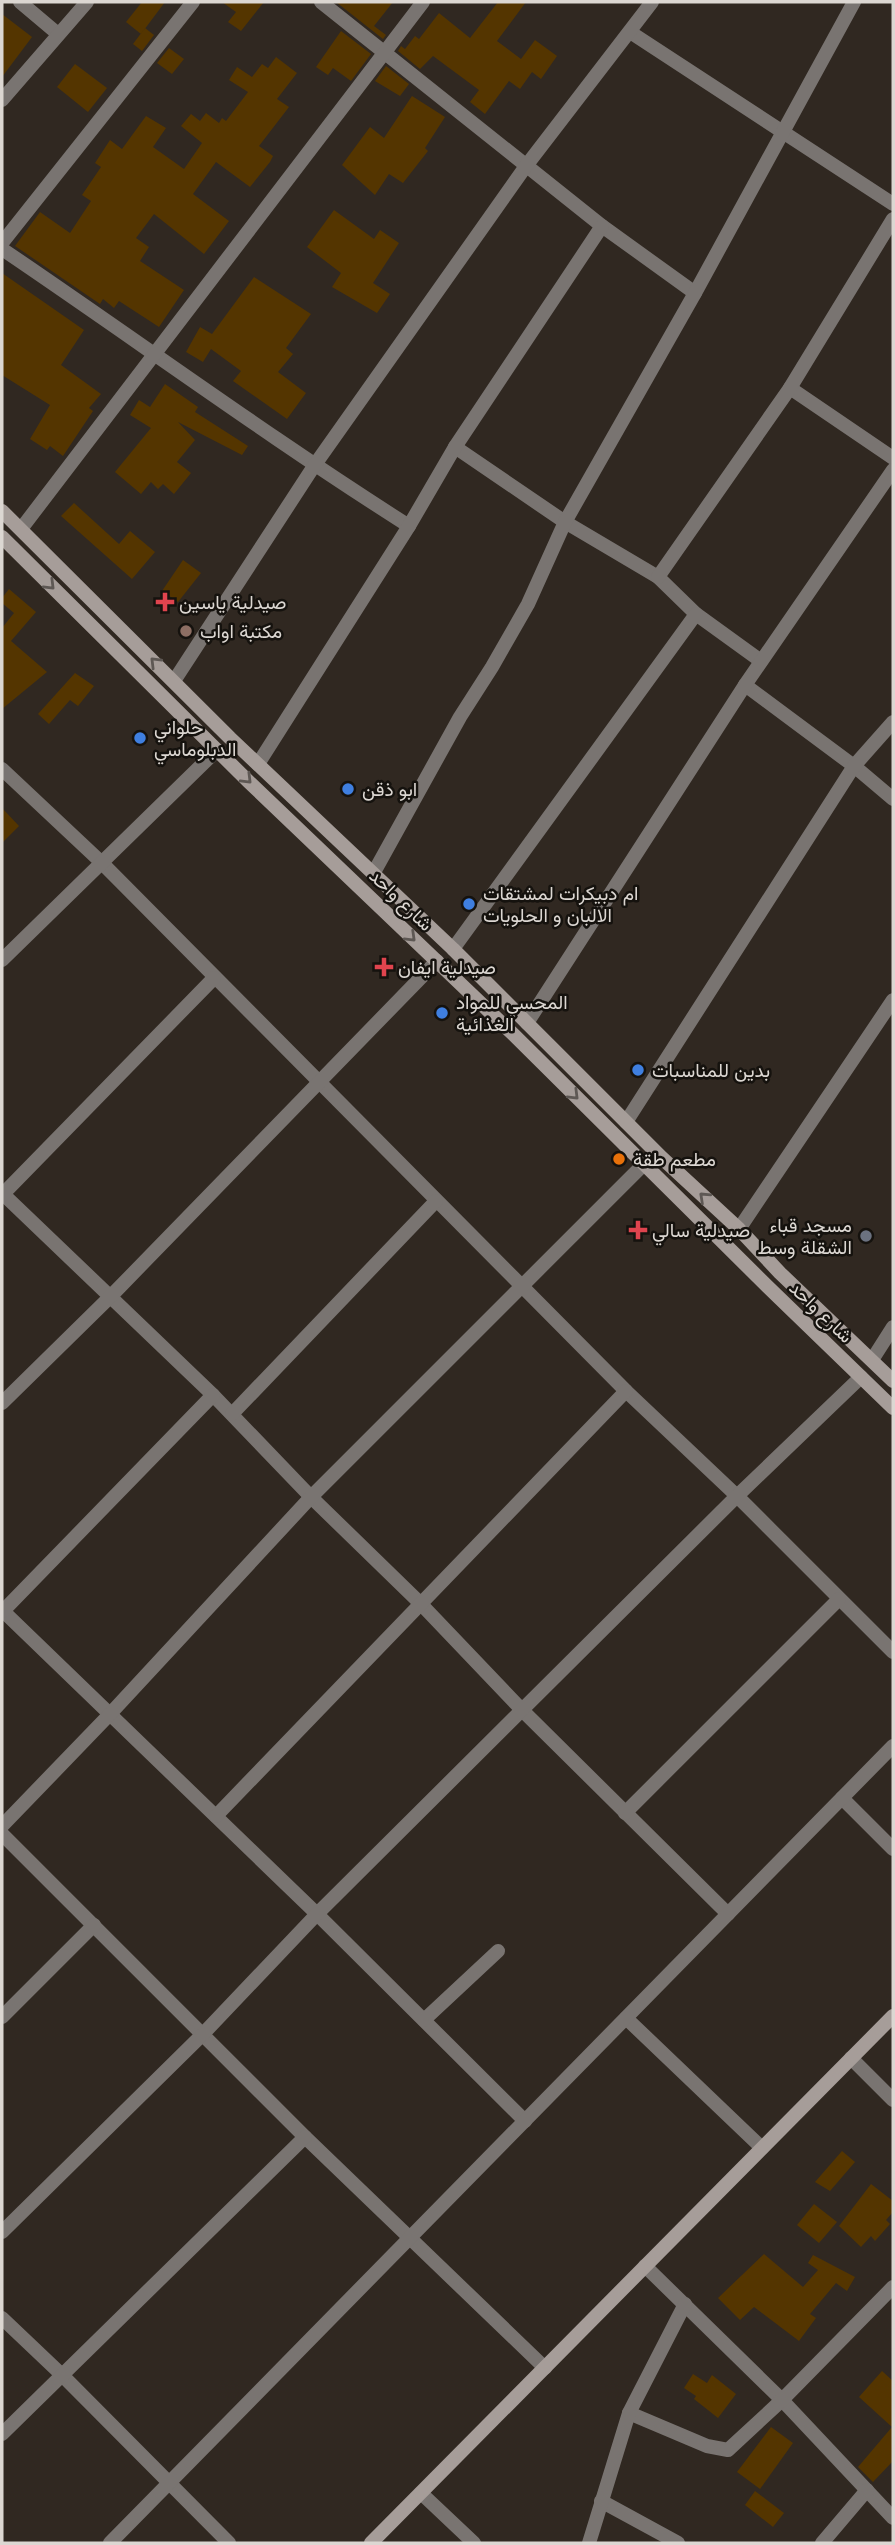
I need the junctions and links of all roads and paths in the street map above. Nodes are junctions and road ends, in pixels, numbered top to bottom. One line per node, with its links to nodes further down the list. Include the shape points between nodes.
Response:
1 (20, 2): 9 (street)
2 (87, 2): 9 (street)
3 (192, 2): 17 (street)
4 (321, 2): 10 (street)
5 (423, 2): 10 (street)
6 (652, 2): 8 (street)
7 (854, 2): 12 (street)
8 (630, 32): 12 (street); 13 (street)
9 (58, 34): 11 (street)
10 (386, 52): 13 (street); 20 (street)
11 (2, 100)
12 (783, 134): 14 (street); 19 (street)
13 (526, 166): 16 (street); 24 (street)
14 (893, 204)
15 (893, 219): 21 (street)
16 (602, 226): 19 (street); 22 (street)
17 (2, 243)
18 (2, 249): 20 (street)
19 (695, 293): 27 (street)
20 (154, 352): 24 (street); 29 (street)
21 (790, 388): 23 (street); 31 (street)
22 (456, 447): 27 (street); 28 (street)
23 (893, 457)
24 (314, 466): 28 (street); 34 (street)
25 (893, 470): 33 (street)
26 (2, 511): 29 (street, شارع واحد)
27 (565, 522): 31 (street); 45 (street, via 528,604)
28 (409, 526): 38 (street)
29 (21, 529): 34 (street, شارع واحد, one-way to 29)
30 (2, 537): 37 (street, شارع واحد, one-way to 37)
31 (658, 577): 32 (street)
32 (696, 614): 33 (street); 46 (street)
33 (761, 661): 35 (street)
34 (174, 681): 38 (street, شارع واحد)
35 (745, 685): 39 (street); 51 (street)
36 (893, 722): 39 (street)
37 (217, 750): 43 (street, شارع واحد, one-way to 43); 44 (street)
38 (258, 764): 42 (street, شارع واحد)
39 (854, 766): 41 (street); 53 (street)
40 (2, 769): 44 (street)
41 (893, 799)
42 (330, 833): 43 (street); 45 (street, شارع واحد)
43 (317, 848): 48 (street, شارع واحد, one-way to 48)
44 (101, 862): 47 (street); 49 (street)
45 (373, 874): 46 (street, شارع واحد)
46 (453, 949): 51 (street, شارع واحد)
47 (2, 960)
48 (437, 961): 52 (street); 54 (street, شارع واحد, one-way to 54)
49 (214, 978): 52 (street); 55 (street)
50 (893, 999): 57 (street)
51 (527, 1023): 53 (street, شارع واحد)
52 (320, 1082): 56 (street); 61 (street)
53 (625, 1122): 57 (street, شارع واحد, one-way to 53)
54 (644, 1164): 59 (street); 60 (street, شارع واحد)
55 (2, 1194): 61 (street)
56 (436, 1201): 59 (street); 72 (street)
57 (739, 1229): 58 (street, شارع واحد)
58 (780, 1273): 60 (street); 62 (street, شارع واحد)
59 (522, 1286): 68 (street); 74 (street)
60 (768, 1287): 64 (street, شارع واحد)
61 (111, 1296): 69 (street); 70 (street)
62 (838, 1327): 64 (street); 65 (street, شارع واحد)
63 (893, 1327): 65 (street)
64 (824, 1341): 66 (street, شارع واحد)
65 (872, 1360): 67 (street, شارع واحد)
66 (861, 1377): 71 (street, شارع واحد); 73 (street)
67 (893, 1381)
68 (626, 1391): 73 (street); 76 (street)
69 (213, 1395): 72 (street); 77 (street)
70 (2, 1403)
71 (893, 1408)
72 (232, 1414): 74 (street)
73 (737, 1496): 75 (street); 79 (street)
74 (311, 1497): 76 (street); 80 (street)
75 (839, 1599): 78 (street); 83 (street)
76 (420, 1603): 79 (street); 84 (street)
77 (2, 1610): 80 (street)
78 (893, 1652)
79 (523, 1711): 83 (street); 88 (street)
80 (110, 1714): 84 (street); 85 (street)
81 (893, 1746): 82 (street)
82 (842, 1798): 87 (street); 89 (street)
83 (625, 1813): 89 (street)
84 (216, 1815): 88 (street)
85 (2, 1826)
86 (2, 1835): 90 (street)
87 (893, 1849)
88 (317, 1914): 95 (street); 96 (street)
89 (727, 1914): 94 (street)
90 (94, 1925): 93 (street); 96 (street)
91 (498, 1951): 95 (street)
92 (893, 2016): 97 (street)
93 (2, 2017)
94 (626, 2018): 99 (street); 101 (street)
95 (424, 2020): 99 (street)
96 (202, 2035): 100 (street); 102 (street)
97 (851, 2058): 98 (street); 101 (street)
98 (893, 2100)
99 (525, 2121): 103 (street)
100 (305, 2137): 103 (street); 109 (street)
101 (762, 2148): 104 (street)
102 (2, 2232)
103 (409, 2238): 108 (street); 113 (street)
104 (645, 2266): 106 (street); 108 (street)
105 (893, 2287): 110 (street)
106 (685, 2304): 110 (street); 111 (street)
107 (2, 2318): 109 (street)
108 (545, 2368): 115 (street)
109 (62, 2375): 112 (street); 113 (street)
110 (782, 2400): 111 (street, via 734,2445 722,2450); 114 (street)
111 (629, 2413): 116 (street)
112 (2, 2434)
113 (171, 2482): 118 (street); 119 (street)
114 (867, 2490): 117 (street); 124 (street)
115 (421, 2493): 120 (street); 121 (street)
116 (601, 2501): 122 (street); 123 (street)
117 (891, 2512)
118 (110, 2543)
119 (229, 2543)
120 (371, 2543)
121 (474, 2543)
122 (589, 2543)
123 (678, 2543)
124 (822, 2543)

